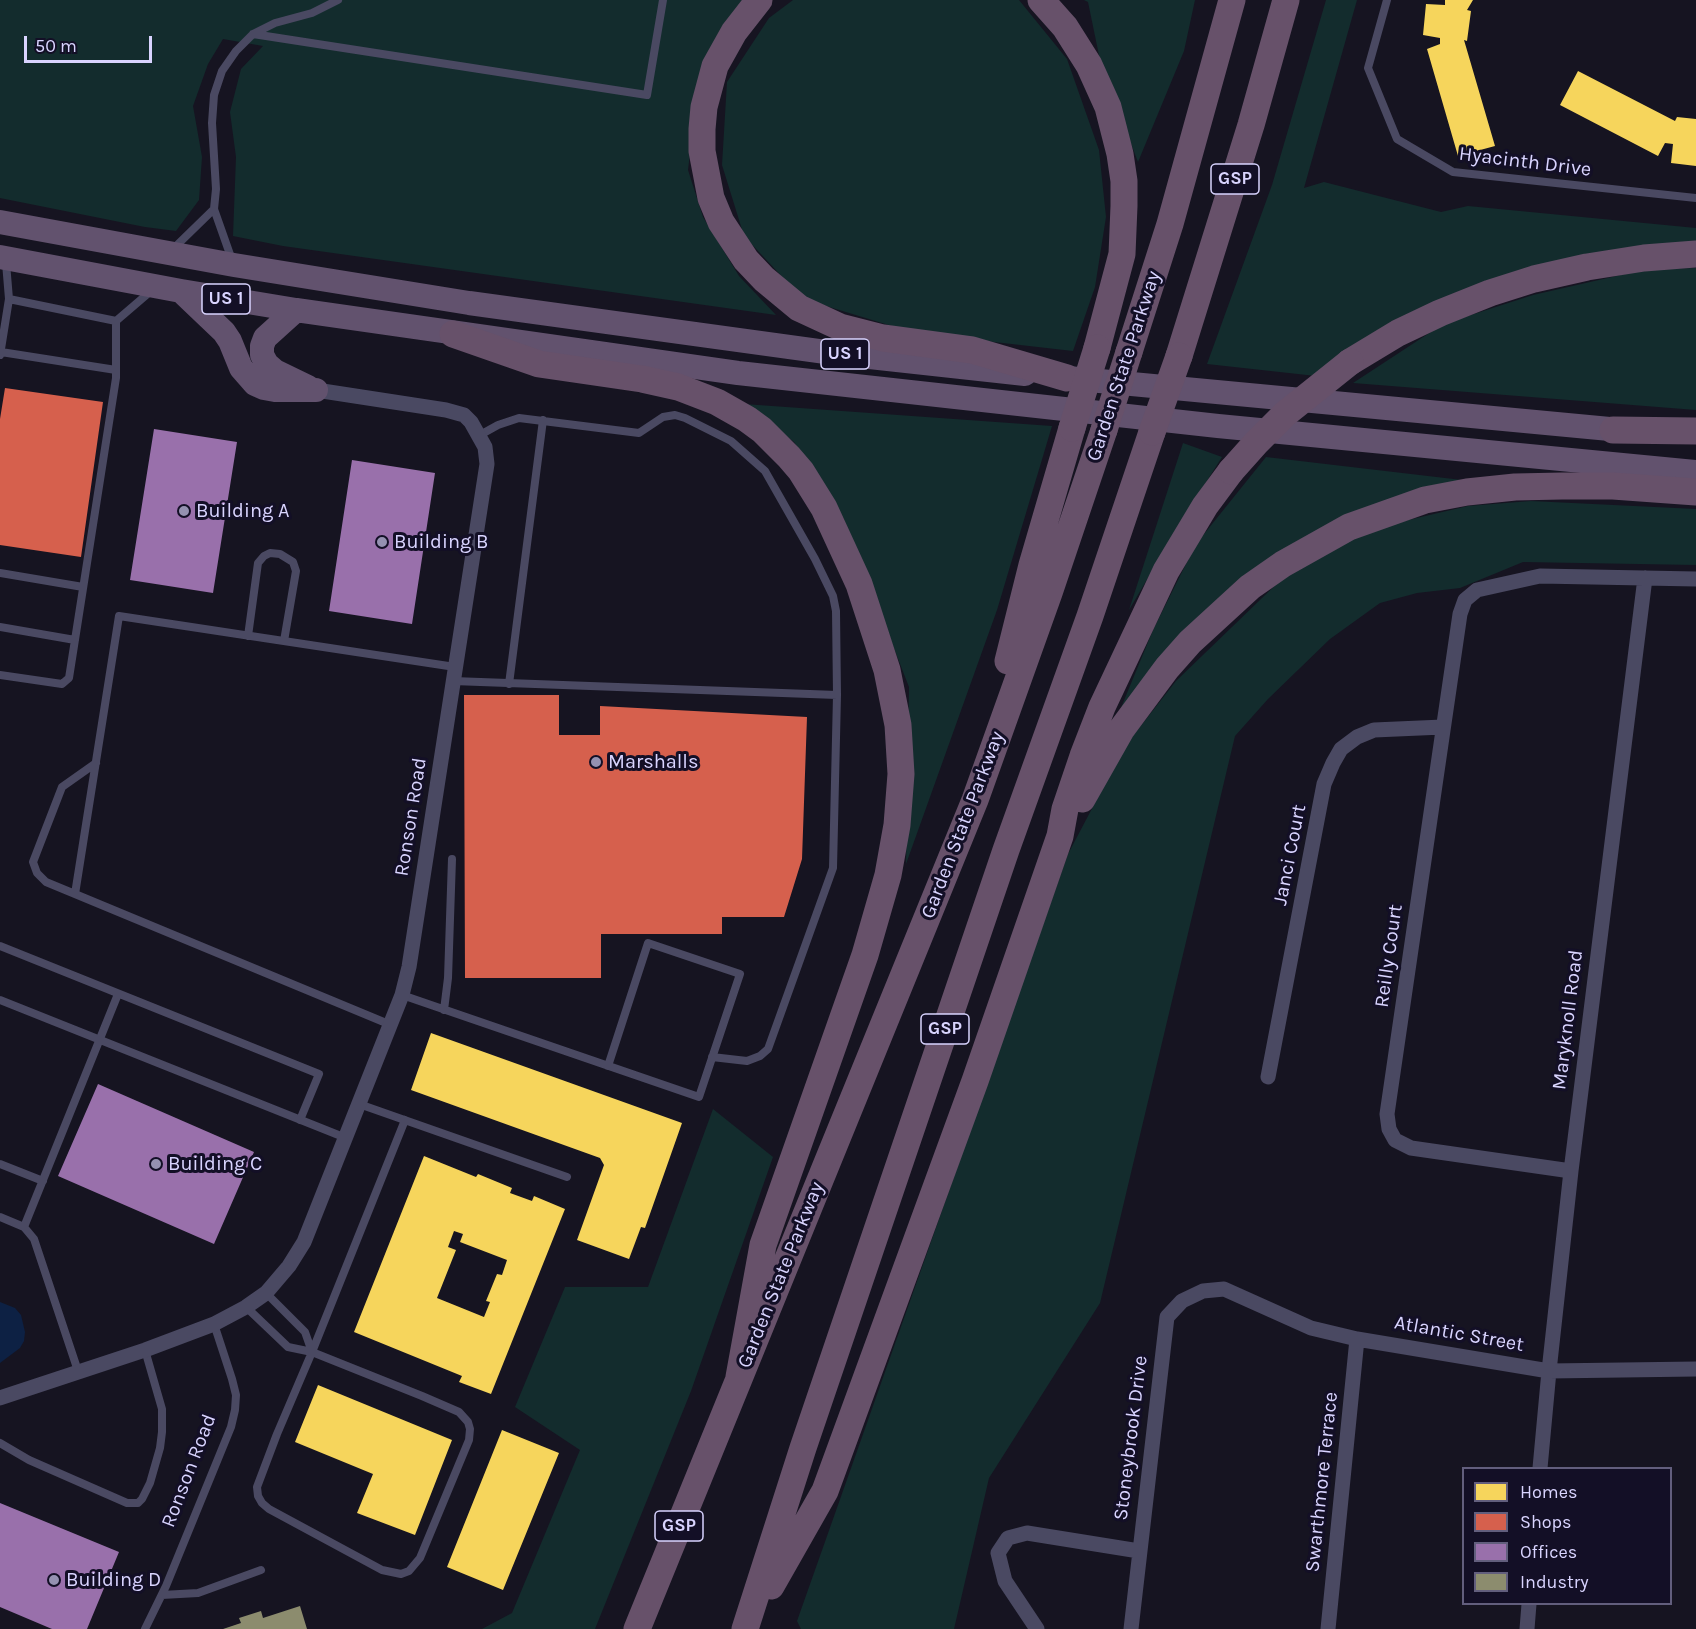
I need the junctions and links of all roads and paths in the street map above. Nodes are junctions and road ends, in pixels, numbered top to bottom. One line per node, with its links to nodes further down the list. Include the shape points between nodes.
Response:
1 (338, 0): 8 (lane)
2 (663, 0): 8 (lane, via 647,95)
3 (759, 0): 25 (highway, via 734,32 715,66 702,129 711,198 721,222 746,260 800,308 840,327 883,338 972,350)
4 (1041, 0): 48 (highway, bridge, via 1089,64 1108,107 1124,181 1122,254 1032,565)
5 (1232, 0): 48 (highway, Garden State Parkway / GSP, bridge, via 1176,202 1104,430)
6 (1286, 0): 92 (highway, GSP, bridge, via 1179,356 979,928)
7 (1388, 0): 9 (lane, Hyacinth Drive, via 1368,68 1397,139 1453,172)
8 (253, 34): 10 (lane, via 222,71 214,95)
9 (1696, 198)
10 (214, 209): 12 (lane); 15 (lane)
11 (0, 222): 12 (highway, US 1)
12 (169, 254): 15 (highway, US 1)
13 (1696, 254): 49 (highway, bridge, via 1610,263 1490,293 1398,333 1350,362 1285,414 1232,471 1194,523 1166,571 1102,707 1065,809)
14 (3, 257): 16 (highway, US 1); 18 (lane)
15 (234, 266): 25 (highway, US 1, via 644,328)
16 (155, 286): 17 (highway, US 1); 20 (lane)
17 (181, 291): 19 (highway, US 1); 26 (highway, via 224,332 241,368 255,384 275,390)
18 (9, 299): 20 (lane); 22 (lane)
19 (296, 310): 21 (highway, US 1); 26 (highway, via 266,338 262,355 275,371)
20 (116, 321): 24 (lane)
21 (453, 334): 32 (highway, US 1, via 826,383); 82 (highway, via 539,364 678,387 747,419 789,457 824,508 860,584 884,660 898,725 901,774 888,875 866,955 763,1245)
22 (1, 352): 23 (lane); 24 (lane)
23 (0, 356)
24 (116, 370): 37 (lane)
25 (1067, 378): 28 (highway, US 1)
26 (316, 390): 30 (street, via 446,410 464,416)
27 (543, 420): 30 (lane, via 519,418); 44 (lane); 45 (lane, via 639,433 663,417 675,415 730,441 765,471 833,596)
28 (1613, 430): 29 (highway); 31 (highway, US 1)
29 (1696, 431)
30 (480, 435): 42 (street, Ronson Road, via 487,464)
31 (1696, 436)
32 (1696, 472)
33 (1696, 492): 49 (highway, via 1562,486 1467,492 1388,512 1316,544 1250,587 1167,668 1122,730)
34 (0, 573): 37 (lane)
35 (1645, 578): 36 (street); 46 (street, Reilly Court, via 1540,576 1477,590 1465,600 1460,614); 67 (street, Maryknoll Road)
36 (1696, 579)
37 (83, 587): 40 (lane)
38 (0, 627): 40 (lane)
39 (248, 636): 41 (lane); 41 (lane, via 258,563 270,553 280,554 293,562 296,571); 47 (lane, via 119,616)
40 (75, 640): 43 (lane, via 69,678 62,684)
41 (284, 641): 42 (lane)
42 (454, 674): 44 (lane); 54 (street, Ronson Road)
43 (0, 675)
44 (509, 684): 45 (lane)
45 (837, 696): 59 (lane, via 833,868 768,1049 747,1061)
46 (1443, 727): 61 (street, Janci Court, via 1374,730 1341,749 1333,763 1324,784); 67 (street, Reilly Court, via 1387,1114 1389,1129 1395,1140 1411,1148)
47 (96, 763): 51 (lane); 51 (lane, via 62,787 33,862 46,882)
48 (975, 800): 82 (highway, Garden State Parkway / GSP)
49 (1060, 836): 92 (highway, via 825,1491)
50 (452, 859): 56 (lane)
51 (75, 894): 57 (lane)
52 (0, 946): 53 (lane)
53 (118, 994): 58 (lane); 63 (lane, via 319,1074)
54 (402, 995): 56 (lane); 57 (street, Ronson Road)
55 (0, 1000): 58 (lane)
56 (444, 1010): 60 (lane)
57 (391, 1025): 62 (street, Ronson Road)
58 (99, 1041): 63 (lane); 69 (lane)
59 (712, 1057): 60 (lane, via 699,1097); 60 (lane, via 740,974 648,943)
60 (608, 1066)
61 (1268, 1077)
62 (359, 1104): 64 (lane); 65 (street, Ronson Road)
63 (300, 1120): 65 (lane)
64 (405, 1120): 68 (lane); 78 (lane)
65 (346, 1138): 73 (street, Ronson Road, via 304,1242)
66 (0, 1164): 69 (lane)
67 (1571, 1171): 81 (street, Maryknoll Road)
68 (567, 1177)
69 (43, 1181): 71 (lane)
70 (0, 1217): 71 (lane)
71 (24, 1227): 80 (lane, via 34,1239)
72 (1224, 1289): 76 (street, Atlantic Street, via 1311,1328); 86 (street, Stoneybrook Drive, via 1203,1291 1182,1301 1167,1317)
73 (266, 1293): 74 (street, Ronson Road); 78 (lane, via 305,1332)
74 (246, 1307): 75 (street, Ronson Road); 78 (lane, via 288,1347)
75 (214, 1324): 77 (street, Ronson Road); 88 (lane, Ronson Road, via 236,1395 235,1410)
76 (1357, 1338): 81 (street, Atlantic Street); 95 (street, Swarthmore Terrace)
77 (146, 1350): 80 (street, Ronson Road); 84 (lane, via 162,1408 162,1432 150,1483 138,1503 105,1494)
78 (312, 1352): 78 (lane, via 259,1480 258,1496 269,1509 382,1570 401,1574 420,1558 469,1440 468,1422 459,1412)
79 (1696, 1370): 81 (street, Atlantic Street)
80 (78, 1371): 83 (street, Ronson Road)
81 (1549, 1371): 85 (street, Maryknoll Road)
82 (739, 1377): 91 (highway, Garden State Parkway / GSP)
83 (0, 1398)
84 (0, 1443)
85 (1540, 1467)
86 (1139, 1551): 93 (street, via 1027,1533 1008,1538 998,1553 1005,1581); 94 (street, Stoneybrook Drive)
87 (261, 1569): 88 (lane, via 198,1593)
88 (162, 1595): 90 (lane, Ronson Road)
89 (1529, 1605): 96 (street)
90 (145, 1629)
91 (637, 1629)
92 (746, 1629)
93 (1037, 1629)
94 (1131, 1629)
95 (1328, 1629)
96 (1527, 1629)

